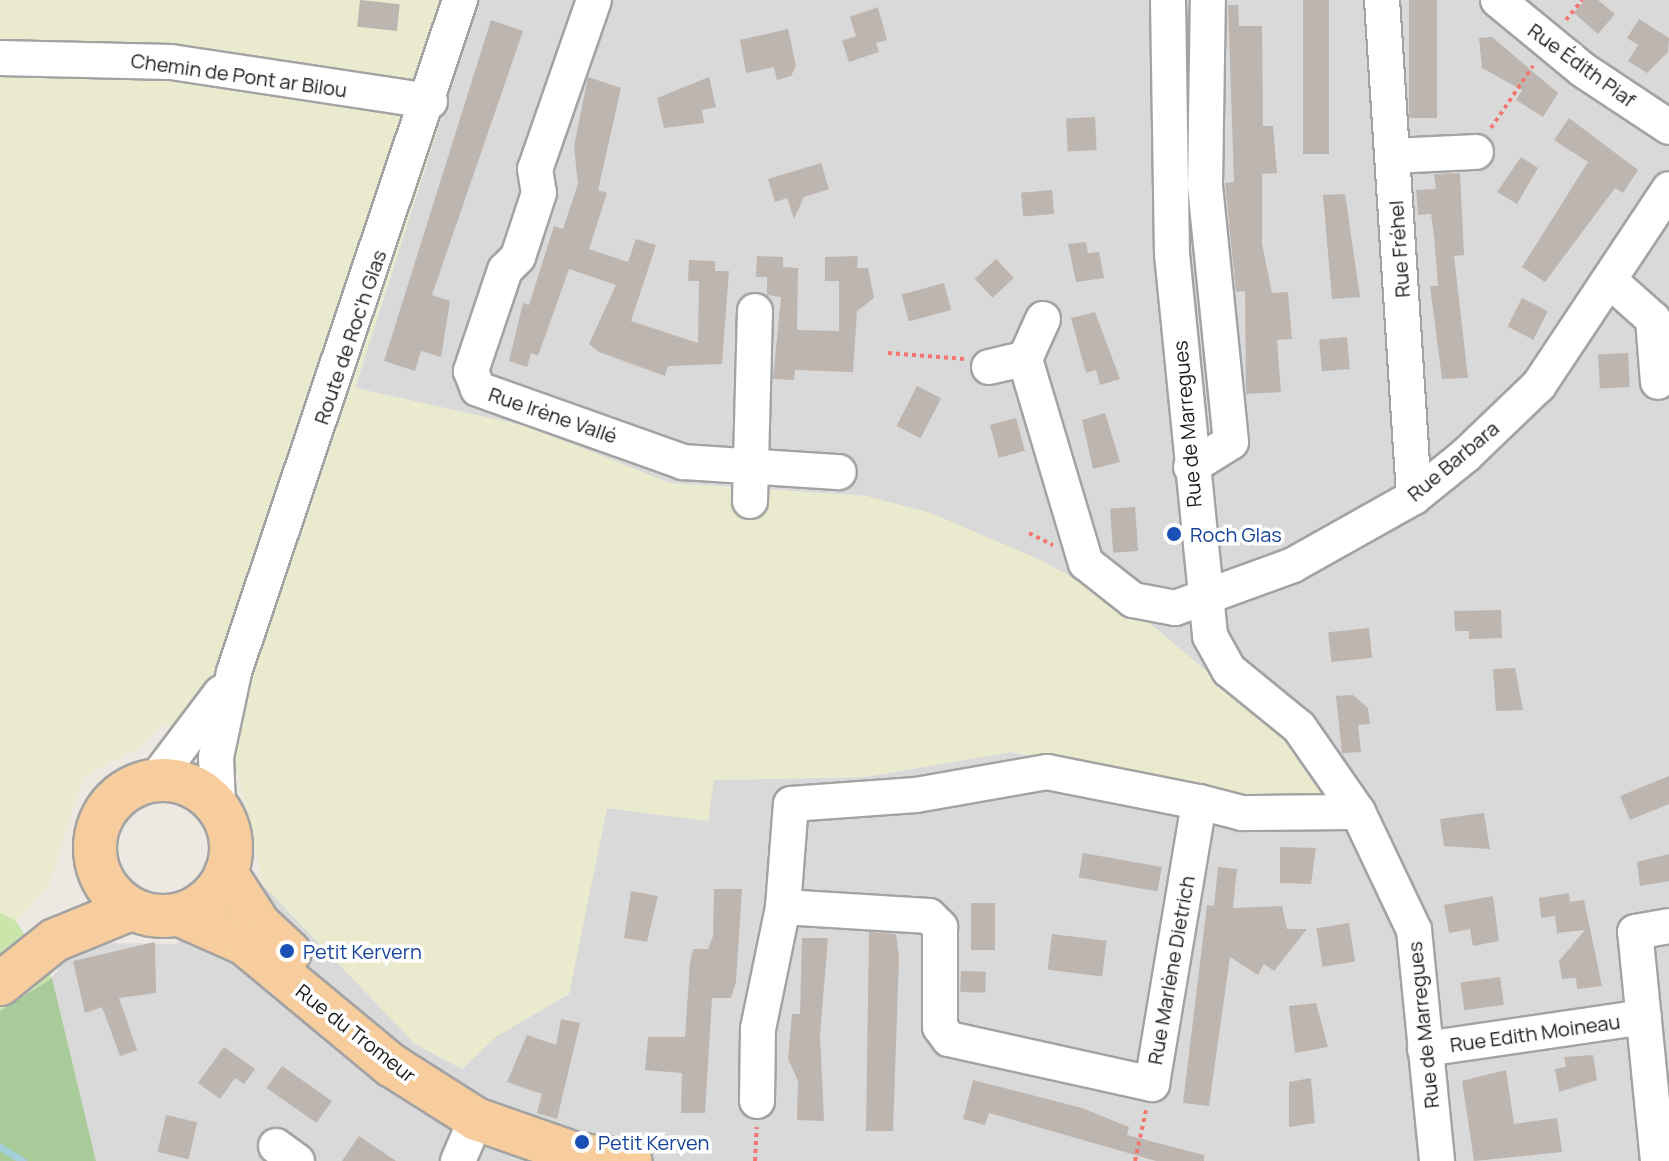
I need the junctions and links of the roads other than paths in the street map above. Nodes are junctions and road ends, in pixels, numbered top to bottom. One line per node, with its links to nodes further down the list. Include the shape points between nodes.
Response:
1 (460, 0): 8 (street, Route de Roc'h Glas)
2 (594, 0): 19 (street, Rue Irène Vallé, via 535,169 539,193 518,257 505,270 471,371 478,389 493,397 563,415 683,462)
3 (1168, 0): 20 (street, Rue de Marregues, via 1172,254)
4 (1208, 0): 20 (street, via 1205,184 1231,442)
5 (1382, 0): 11 (street, Rue Fréhel)
6 (1498, 0): 9 (street, Rue Édith Piaf)
7 (0, 58): 8 (street, Chemin de Pont ar Bilou, via 171,62)
8 (430, 101): 27 (street, Route de Roc'h Glas)
9 (1669, 127)
10 (1476, 152): 11 (street)
11 (1393, 156): 22 (street, Rue Fréhel)
12 (1669, 189): 13 (street, Rue Barbara)
13 (1609, 280): 18 (street, via 1653,319); 22 (street, Rue Barbara, via 1539,385)
14 (755, 311): 19 (street)
15 (1043, 319): 16 (street)
16 (1025, 359): 17 (street); 25 (street)
17 (989, 367)
18 (1658, 382)
19 (750, 467): 21 (street, Rue Irène Vallé); 23 (street)
20 (1191, 467): 26 (street, Rue de Marregues)
21 (839, 472)
22 (1414, 497): 26 (street, Rue Barbara, via 1293,565)
23 (750, 501)
24 (1042, 540): 25 (street, Rue Barbara)
25 (1086, 563): 26 (street, Rue Barbara, via 1148,605)
26 (1202, 600): 31 (street, Rue de Marregues, via 1210,636 1229,670 1299,727)
27 (234, 672): 28 (street, Route de Roc'h Glas); 30 (street, Route de Roc'h Glas, via 216,757)
28 (156, 779): 30 (main road, via 190,785); 32 (main road, via 109,805)
29 (1199, 802): 31 (street, via 1242,813); 34 (street, via 1047,772 916,795 803,799 787,811); 34 (street, Rue Marlène Dietrich, via 1152,1084 949,1039 940,1027 940,927 929,916)
30 (218, 806): 33 (main road, via 232,850)
31 (1358, 812): 41 (street, Rue de Marregues, via 1414,930)
32 (95, 858): 35 (main road, via 107,887); 38 (main road)
33 (226, 873): 36 (main road, via 213,895); 43 (main road, Rue du Tromeur, via 259,924)
34 (783, 907): 42 (street, via 758,1029)
35 (131, 909): 36 (main road); 38 (main road)
36 (180, 915): 43 (main road, Rue du Tromeur, via 245,944 391,1065)
37 (1669, 926): 40 (street, via 1635,932)
38 (55, 940): 39 (main road)
39 (0, 984)
40 (1644, 1017): 41 (street, Rue Edith Moineau); 47 (street)
41 (1425, 1049): 46 (street, Rue de Marregues)
42 (757, 1101)
43 (464, 1111): 44 (street); 45 (main road, Rue du Tromeur, via 576,1154)
44 (458, 1161)
45 (631, 1161)
46 (1437, 1161)
47 (1658, 1161)

